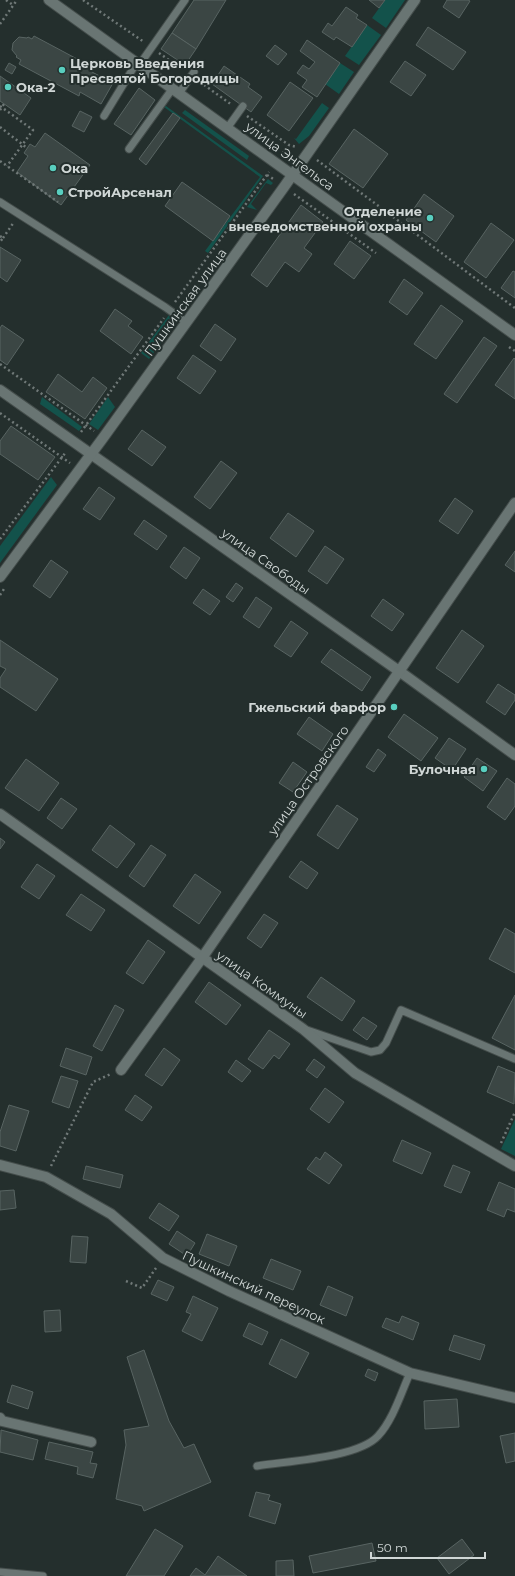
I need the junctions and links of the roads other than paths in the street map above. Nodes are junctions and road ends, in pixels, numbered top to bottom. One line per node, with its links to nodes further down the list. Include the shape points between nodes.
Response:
1 (49, 0): 4 (street, улица Энгельса)
2 (185, 0): 4 (lane)
3 (415, 0): 11 (street, Пушкинская улица)
4 (139, 63): 6 (street, улица Энгельса); 8 (lane)
5 (193, 74): 6 (lane)
6 (176, 90): 9 (street, улица Энгельса); 10 (lane)
7 (242, 108): 9 (lane)
8 (104, 116)
9 (228, 127): 11 (street, улица Энгельса)
10 (130, 149)
11 (293, 174): 13 (street, Пушкинская улица); 14 (street, улица Энгельса)
12 (0, 202): 13 (lane)
13 (186, 322): 16 (street, Пушкинская улица)
14 (515, 335)
15 (0, 390): 16 (street, улица Свободы)
16 (90, 454): 18 (street, Пушкинская улица); 19 (street, улица Свободы)
17 (515, 503): 19 (street, улица Островского)
18 (0, 577)
19 (399, 671): 20 (street, улица Свободы); 22 (street, улица Островского)
20 (515, 755)
21 (0, 814): 22 (street, улица Коммуны)
22 (202, 958): 23 (street, улица Коммуны); 25 (street, улица Островского)
23 (303, 1029): 24 (lane, via 371,1052 380,1050 386,1043 401,1010); 27 (street, улица Коммуны, via 355,1073)
24 (515, 1059)
25 (121, 1070)
26 (0, 1165): 28 (street, Пушкинский переулок, via 46,1177 111,1214 163,1258 230,1292)
27 (515, 1166)
28 (410, 1373): 29 (street, Пушкинский переулок); 32 (lane, via 385,1426 378,1437 366,1446 350,1452)
29 (515, 1398)
30 (0, 1418): 31 (street, via 2,1421)
31 (91, 1442)
32 (257, 1466)
33 (0, 1572): 34 (lane)
34 (43, 1576)

